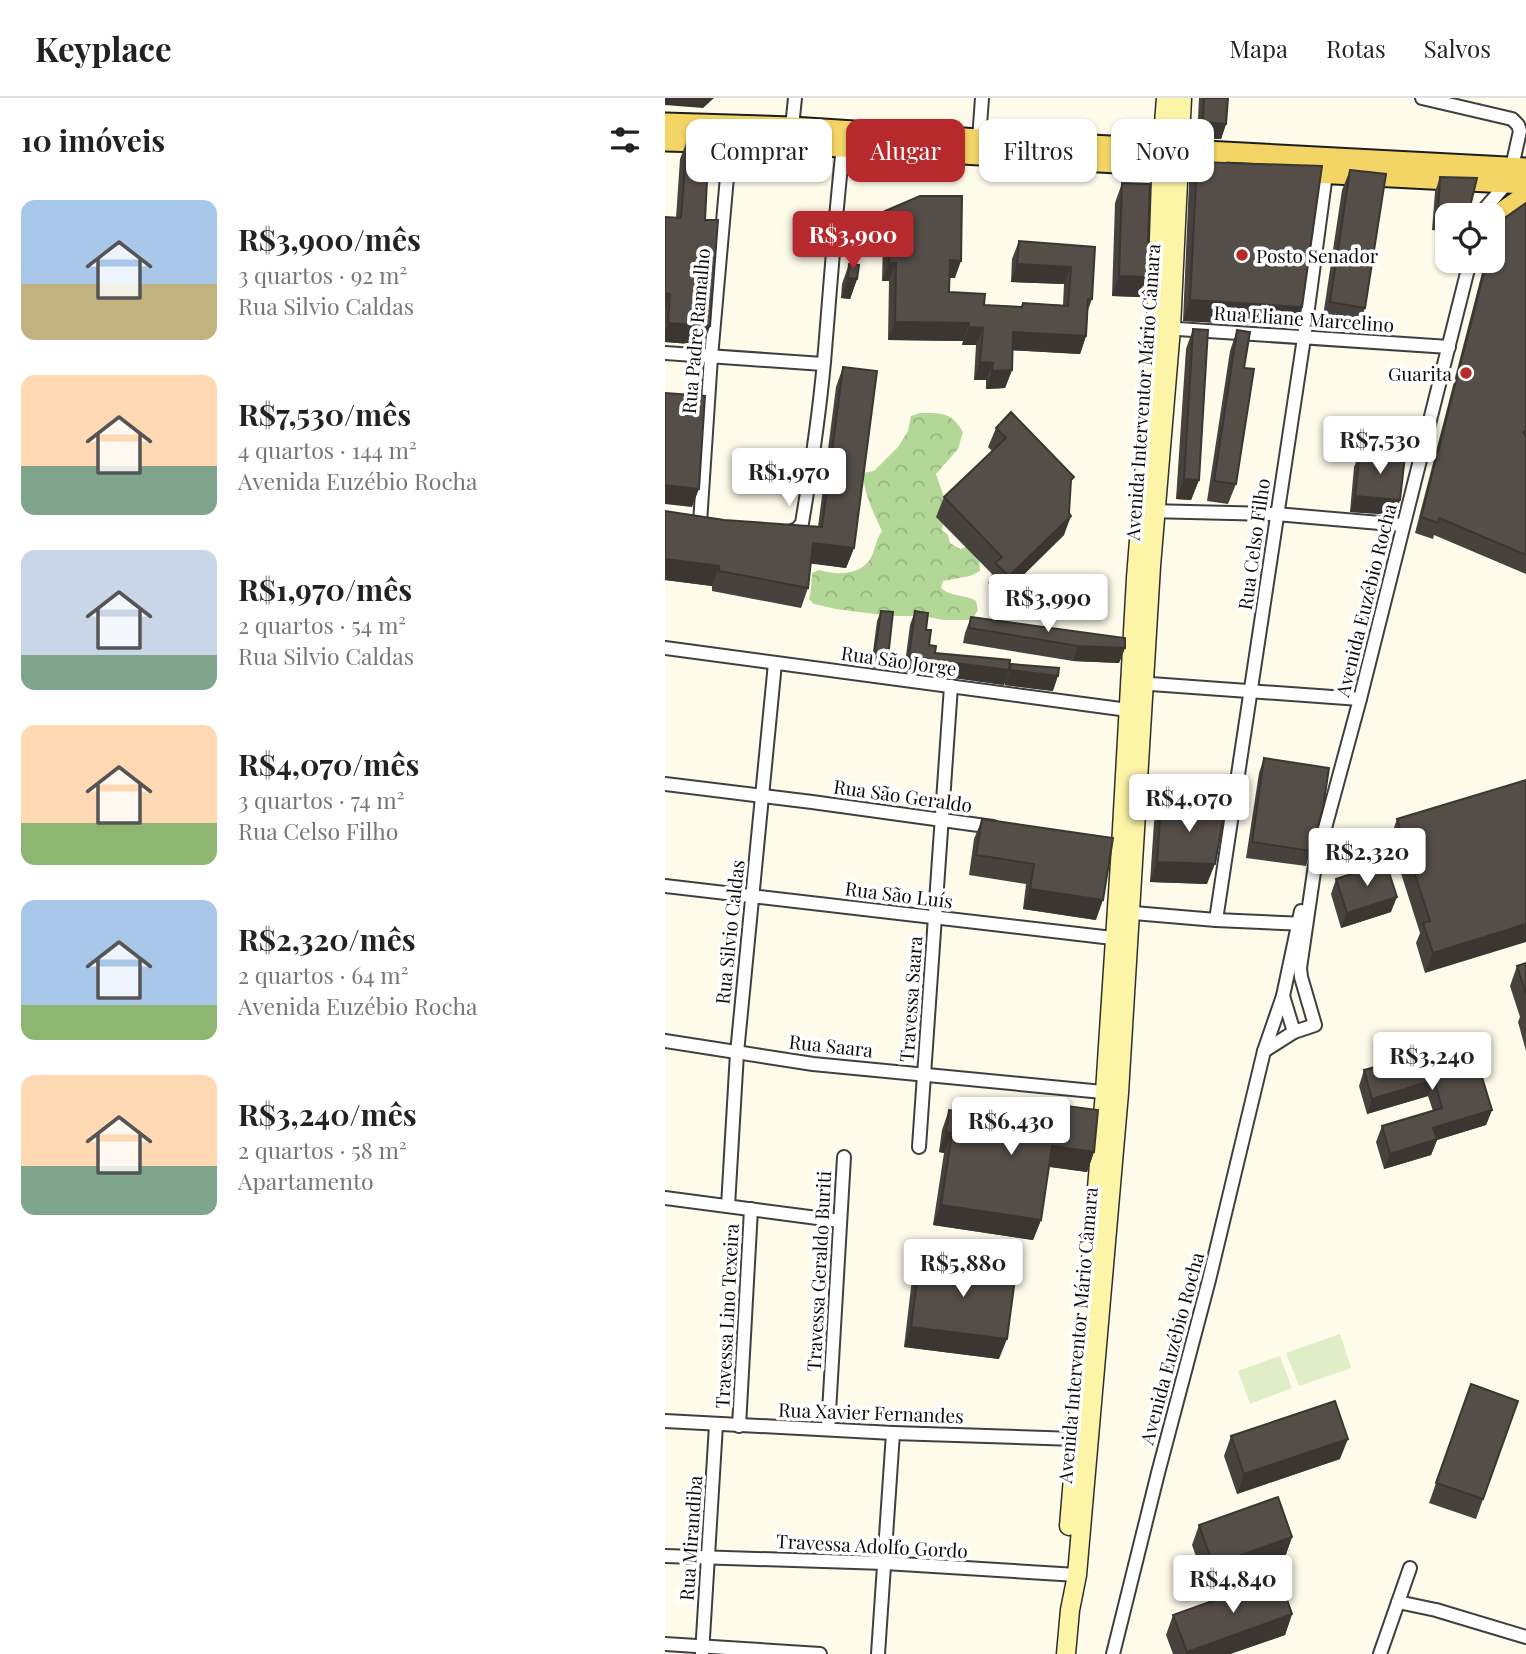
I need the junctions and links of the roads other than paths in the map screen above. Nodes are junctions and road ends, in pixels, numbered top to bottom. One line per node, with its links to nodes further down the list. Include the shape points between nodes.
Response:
1 (795, 98): 6 (street)
2 (982, 98): 7 (street)
3 (1166, 98): 8 (main road, Avenida Interventor Mário Câmara)
4 (1182, 98): 9 (main road, Avenida Interventor Mário Câmara)
5 (1422, 98): 22 (street, via 1515,122 1520,131)
6 (793, 119)
7 (980, 119)
8 (1167, 119)
9 (1178, 119)
10 (665, 123): 11 (main road)
11 (686, 124)
12 (832, 130): 13 (main road)
13 (979, 139)
14 (665, 141): 15 (main road)
15 (686, 142)
16 (832, 148): 17 (main road)
17 (843, 148): 18 (main road); 36 (street)
18 (1111, 156)
19 (1214, 160): 22 (main road)
20 (1214, 163): 21 (main road)
21 (1326, 174): 25 (main road); 32 (street, Rua Celso Filho)
22 (1518, 175): 25 (main road); 28 (street)
23 (727, 182): 35 (street, Rua Padre Ramalho)
24 (1169, 182): 31 (main road, Avenida Interventor Mário Câmara)
25 (1484, 182): 27 (street)
26 (1526, 195): 29 (main road)
27 (1485, 203)
28 (1495, 203)
29 (1505, 205)
30 (1467, 273): 33 (street, Avenida Euzébio Rocha)
31 (1163, 328): 32 (street, Rua Eliane Marcelino); 37 (main road, Avenida Interventor Mário Câmara)
32 (1304, 338): 33 (street, Rua Eliane Marcelino); 38 (street, Rua Celso Filho)
33 (1449, 347): 40 (street, Avenida Euzébio Rocha)
34 (665, 353): 35 (street)
35 (711, 356): 36 (street); 39 (street, Rua Padre Ramalho)
36 (824, 364): 41 (street, via 802,523 797,529)
37 (1149, 511): 38 (street); 44 (main road, Avenida Interventor Mário Câmara)
38 (1276, 514): 40 (street); 46 (street, Rua Celso Filho)
39 (700, 523)
40 (1403, 525): 47 (street, Avenida Euzébio Rocha)
41 (781, 532)
42 (665, 648): 43 (street, Rua São Jorge)
43 (775, 663): 45 (street, Rua São Jorge); 50 (street, Rua Silvio Caldas)
44 (1137, 683): 46 (street); 48 (main road, Avenida Interventor Mário Câmara); 53 (main road, Avenida Interventor Mário Câmara)
45 (951, 686): 48 (street, Rua São Jorge); 51 (street, Travessa Saara)
46 (1252, 692): 47 (street); 58 (street, Rua Celso Filho)
47 (1360, 699): 59 (street, Avenida Euzébio Rocha)
48 (1128, 710): 53 (main road, Avenida Interventor Mário Câmara)
49 (665, 784): 50 (street, Rua São Geraldo)
50 (762, 796): 51 (street, Rua São Geraldo); 55 (street, Rua Silvio Caldas)
51 (941, 820): 52 (street, Rua São Geraldo); 57 (street, Travessa Saara)
52 (1010, 830)
53 (1121, 847): 56 (main road, Avenida Interventor Mário Câmara)
54 (665, 886): 55 (street, Rua São Luís)
55 (752, 896): 57 (street, Rua São Luís); 65 (street, Rua Silvio Caldas)
56 (1123, 912): 58 (street); 60 (main road, Avenida Interventor Mário Câmara)
57 (935, 918): 60 (street, Rua São Luís); 66 (street, Travessa Saara)
58 (1216, 920): 59 (street)
59 (1302, 924): 61 (street, Avenida Euzébio Rocha); 62 (street, Avenida Euzébio Rocha, via 1301,977 1315,1025)
60 (1122, 939): 67 (main road, Avenida Interventor Mário Câmara)
61 (1283, 996): 62 (street); 64 (street, Avenida Euzébio Rocha)
62 (1294, 1032): 64 (street, Avenida Euzébio Rocha)
63 (665, 1041): 65 (street, Rua Saara)
64 (1265, 1052): 93 (street, Avenida Euzébio Rocha)
65 (737, 1053): 66 (street, Rua Saara); 71 (street, Rua Silvio Caldas)
66 (924, 1074): 67 (street, Rua Saara); 68 (street, Travessa Saara)
67 (1112, 1092): 74 (main road, Avenida Interventor Mário Câmara)
68 (919, 1147)
69 (843, 1157): 73 (street, Travessa Geraldo Buriti)
70 (665, 1198): 71 (street)
71 (728, 1206): 72 (street)
72 (751, 1209): 73 (street); 77 (street, Travessa Lino Texeira)
73 (840, 1221): 78 (street, Travessa Geraldo Buriti)
74 (1100, 1244): 80 (main road, Avenida Interventor Mário Câmara); 85 (main road, Avenida Interventor Mário Câmara)
75 (665, 1421): 76 (street, Rua Xavier Fernandes)
76 (716, 1425): 77 (street, Rua Xavier Fernandes); 82 (street, Rua Mirandiba)
77 (739, 1426): 78 (street, Rua Xavier Fernandes)
78 (828, 1429): 79 (street, Rua Xavier Fernandes)
79 (893, 1433): 80 (street, Rua Xavier Fernandes); 83 (street)
80 (1076, 1439): 85 (main road, Avenida Interventor Mário Câmara)
81 (665, 1556): 82 (street, Travessa Adolfo Gordo)
82 (708, 1558): 83 (street, Travessa Adolfo Gordo); 89 (street, Rua Mirandiba)
83 (885, 1563): 85 (street, Travessa Adolfo Gordo); 91 (street)
84 (1411, 1568): 86 (street)
85 (1071, 1575): 92 (main road, Avenida Interventor Mário Câmara)
86 (1398, 1602): 87 (street); 94 (street)
87 (1526, 1637)
88 (665, 1644): 89 (street)
89 (703, 1650): 90 (street)
90 (820, 1654)
91 (878, 1654)
92 (1066, 1654)
93 (1113, 1654)
94 (1380, 1654)

